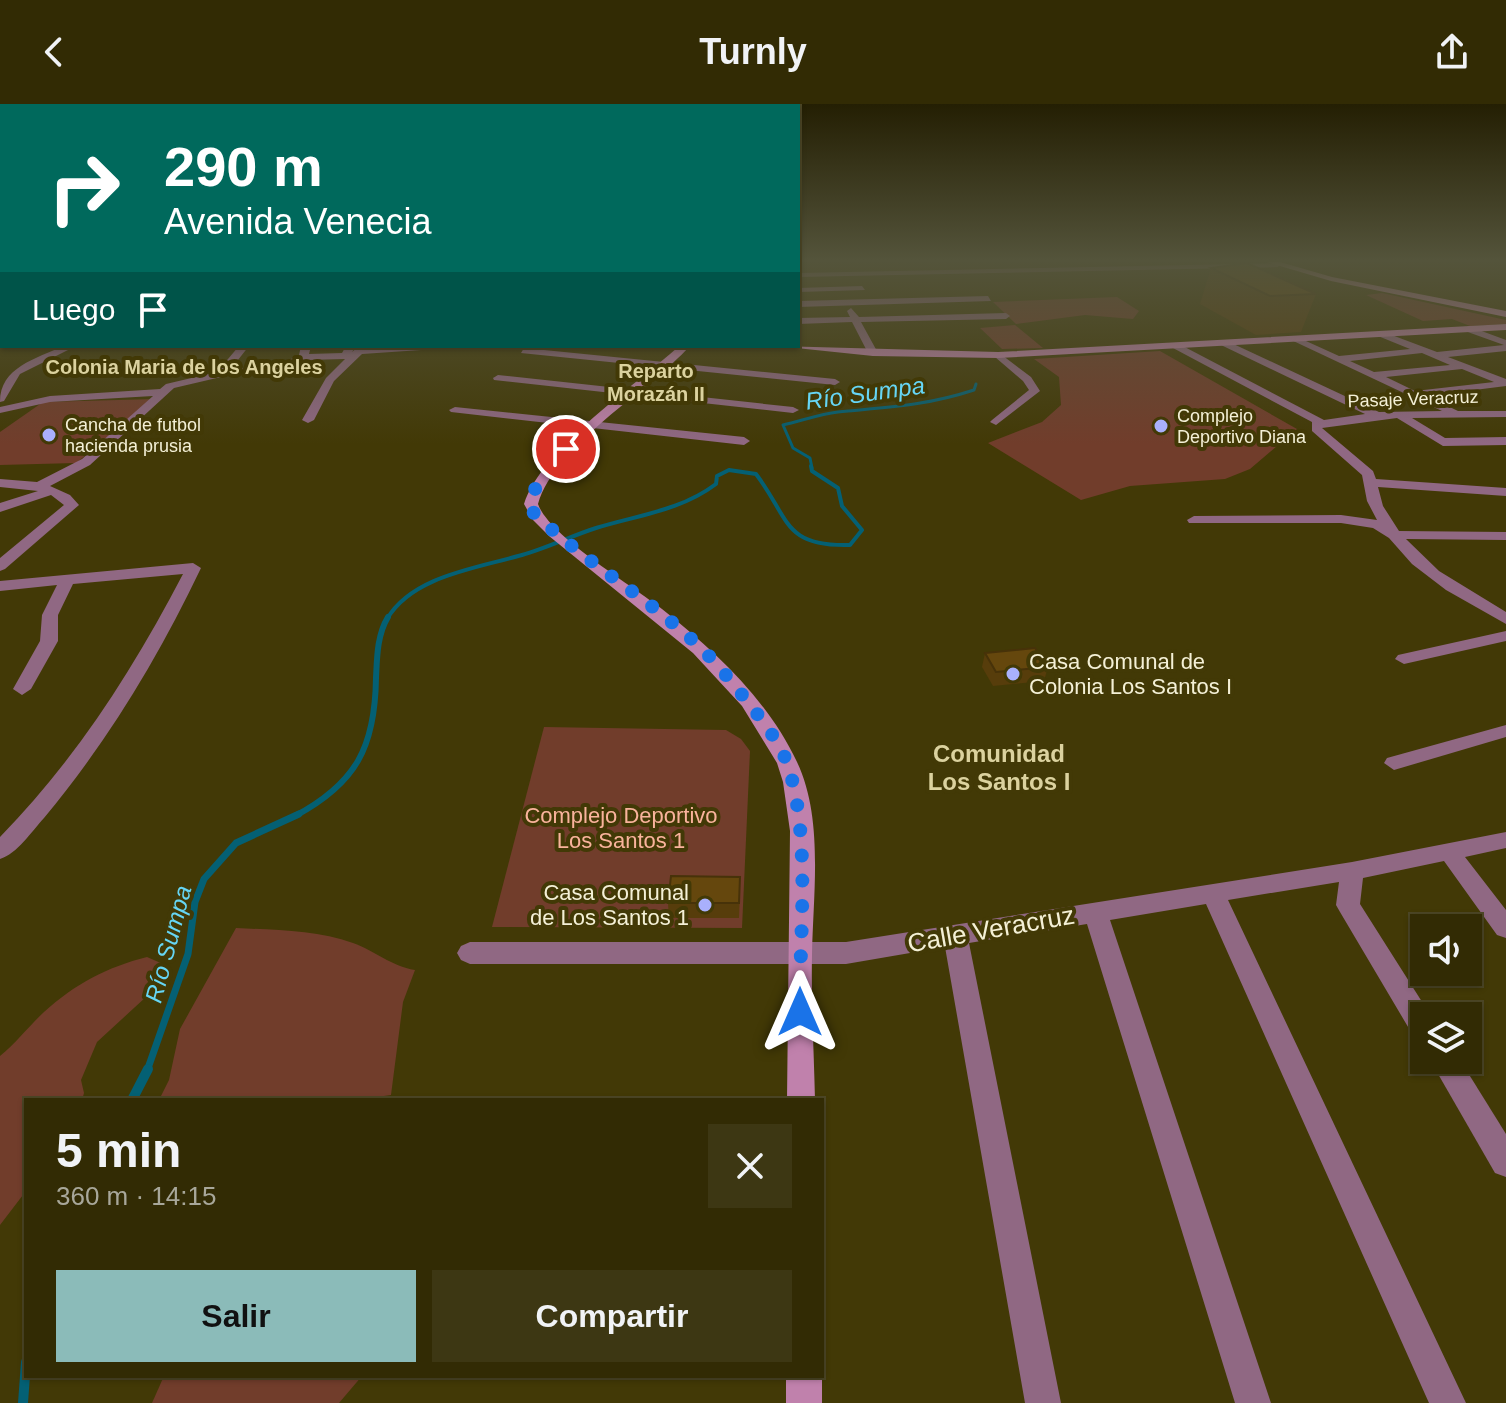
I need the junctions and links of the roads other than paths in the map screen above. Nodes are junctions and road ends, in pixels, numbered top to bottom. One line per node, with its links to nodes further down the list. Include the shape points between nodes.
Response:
1 (856, 323): 17 (street)
2 (1506, 327): 3 (street)
3 (1468, 329): 4 (street); 7 (street)
4 (1381, 334): 5 (street); 15 (street)
5 (1292, 338): 6 (street); 20 (street)
6 (1224, 343): 8 (street); 22 (street)
7 (1506, 345): 19 (street)
8 (1176, 346): 18 (street); 32 (street)
9 (800, 347): 17 (street)
10 (67, 348): 38 (street, via 16,372)
11 (242, 348): 26 (street)
12 (358, 348): 16 (street, via 345,356); 47 (street, via 330,380)
13 (683, 348): 23 (street)
14 (524, 351): 23 (street)
15 (1423, 351): 19 (street); 20 (street)
16 (305, 352): 26 (street, via 290,364)
17 (873, 353): 18 (street)
18 (998, 355): 48 (street, via 1035,391)
19 (1435, 355): 24 (street)
20 (1335, 358): 21 (street); 28 (street)
21 (1303, 359)
22 (1266, 363): 29 (street); 34 (street, via 1289,360)
23 (665, 365): 31 (street); 36 (street)
24 (1463, 366): 27 (street); 28 (street)
25 (1506, 371): 27 (street)
26 (221, 374): 35 (street, via 180,382)
27 (1482, 374): 33 (street)
28 (1373, 375): 37 (street)
29 (1294, 376): 32 (street); 44 (street)
30 (498, 378): 36 (street)
31 (835, 382)
32 (1243, 382): 49 (street)
33 (1506, 383): 37 (street)
34 (1346, 386)
35 (164, 392): 40 (street, via 50,399); 55 (street, via 86,462)
36 (634, 393): 42 (street); 50 (street)
37 (1414, 394): 45 (street)
38 (0, 399)
39 (1375, 399): 46 (street)
40 (0, 410)
41 (455, 410): 50 (street)
42 (793, 410)
43 (1506, 414): 45 (street, Pasaje Veracruz)
44 (1377, 415): 46 (street, Pasaje Veracruz); 49 (street, Pasaje Veracruz)
45 (1464, 415): 46 (street, Pasaje Veracruz); 51 (street)
46 (1406, 416): 51 (street, via 1443,442)
47 (308, 420)
48 (996, 422)
49 (1320, 422): 54 (street, Pasaje Veracruz, via 1316,429 1357,462)
50 (597, 425): 52 (street); 81 (street, via 562,453 532,493 533,512 707,654 768,728 789,767 797,810 803,919)
51 (1506, 438)
52 (744, 441)
53 (0, 483): 55 (street)
54 (1371, 483): 56 (street); 60 (street, Pasaje Veracruz, via 1371,495)
55 (44, 489): 57 (street); 58 (street, via 72,505)
56 (1506, 492)
57 (0, 508)
58 (61, 516): 62 (street); 63 (street)
59 (1194, 520): 60 (street, via 1364,520)
60 (1395, 535): 61 (street); 66 (street, Pasaje Veracruz, via 1435,577)
61 (1506, 536)
62 (0, 546)
63 (0, 566)
64 (67, 580): 65 (street); 69 (street, via 50,615 49,641); 73 (street, via 193,568 164,630 114,713 76,766)
65 (0, 586)
66 (1506, 619)
67 (1506, 636): 68 (street)
68 (1404, 659)
69 (22, 689)
70 (1506, 731): 71 (street)
71 (1394, 763)
72 (1506, 840): 74 (street, Calle Veracruz)
73 (0, 851)
74 (1450, 853): 75 (street, Calle Veracruz); 78 (street)
75 (1352, 871): 76 (street, Calle Veracruz); 82 (street, via 1348,905)
76 (1213, 893): 77 (street, Calle Veracruz); 90 (street)
77 (1095, 911): 79 (street, Calle Veracruz); 89 (street)
78 (1506, 928)
79 (955, 935): 81 (street, Calle Veracruz, via 846,953); 88 (street)
80 (470, 953): 81 (street, Calle Veracruz)
81 (799, 953): 84 (street)
82 (1410, 1005)
83 (1453, 1074): 85 (street)
84 (801, 1098)
85 (1506, 1162)
86 (804, 1378): 87 (street)
87 (804, 1403)
88 (1043, 1403)
89 (1253, 1403)
90 (1448, 1403)

